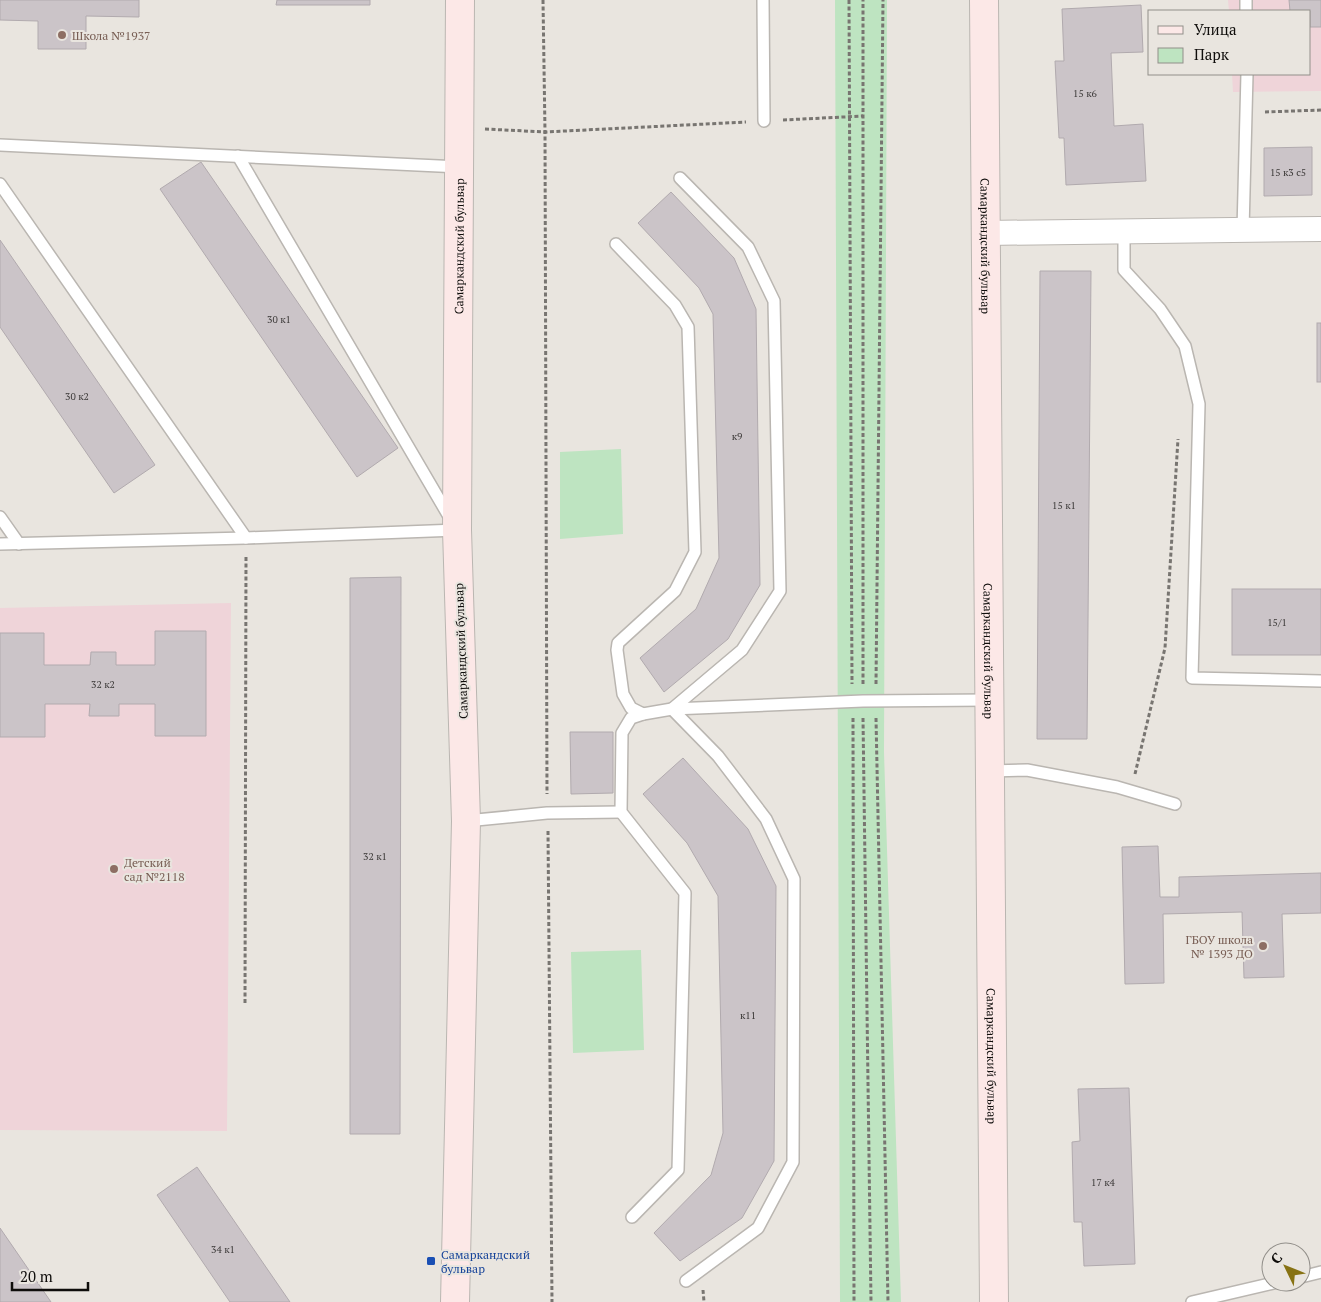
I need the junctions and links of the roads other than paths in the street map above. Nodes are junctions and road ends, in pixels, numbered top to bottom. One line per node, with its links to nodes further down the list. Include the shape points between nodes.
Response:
1 (460, 0): 8 (street, Самаркандский бульвар)
2 (763, 0): 5 (lane)
3 (984, 0): 14 (street, Самаркандский бульвар)
4 (1246, 75): 12 (lane)
5 (764, 121)
6 (0, 145): 7 (lane)
7 (238, 156): 8 (lane); 17 (lane)
8 (460, 167): 17 (street, Самаркандский бульвар)
9 (680, 178): 23 (lane, via 748,247 774,301 780,591 742,650)
10 (0, 184): 18 (lane)
11 (1321, 229): 12 (street)
12 (1243, 230): 13 (street)
13 (1124, 231): 14 (street); 21 (lane, via 1124,270 1160,309 1185,346 1199,404 1192,678)
14 (986, 234): 22 (street, Самаркандский бульвар)
15 (616, 244): 24 (lane, via 675,306 688,327 695,552 675,591 618,643 617,650 623,694 631,708)
16 (0, 517): 20 (lane)
17 (456, 530): 18 (lane); 28 (street, Самаркандский бульвар)
18 (246, 538): 20 (lane)
19 (0, 544): 20 (lane)
20 (19, 544)
21 (1321, 681)
22 (989, 700): 23 (lane, via 876,700); 25 (street, Самаркандский бульвар)
23 (672, 709): 24 (lane); 30 (lane, via 718,756 766,819 794,879 793,1162 758,1228)
24 (643, 714): 27 (lane, via 631,718 622,733)
25 (990, 771): 26 (lane, via 1027,770 1131,791); 33 (street, Самаркандский бульвар)
26 (1176, 804)
27 (621, 812): 28 (lane); 29 (lane, via 685,893 678,1170)
28 (466, 821): 32 (street, Самаркандский бульвар)
29 (632, 1217)
30 (686, 1282)
31 (1261, 1286): 34 (lane)
32 (455, 1302)
33 (994, 1302)
34 (1192, 1302)

